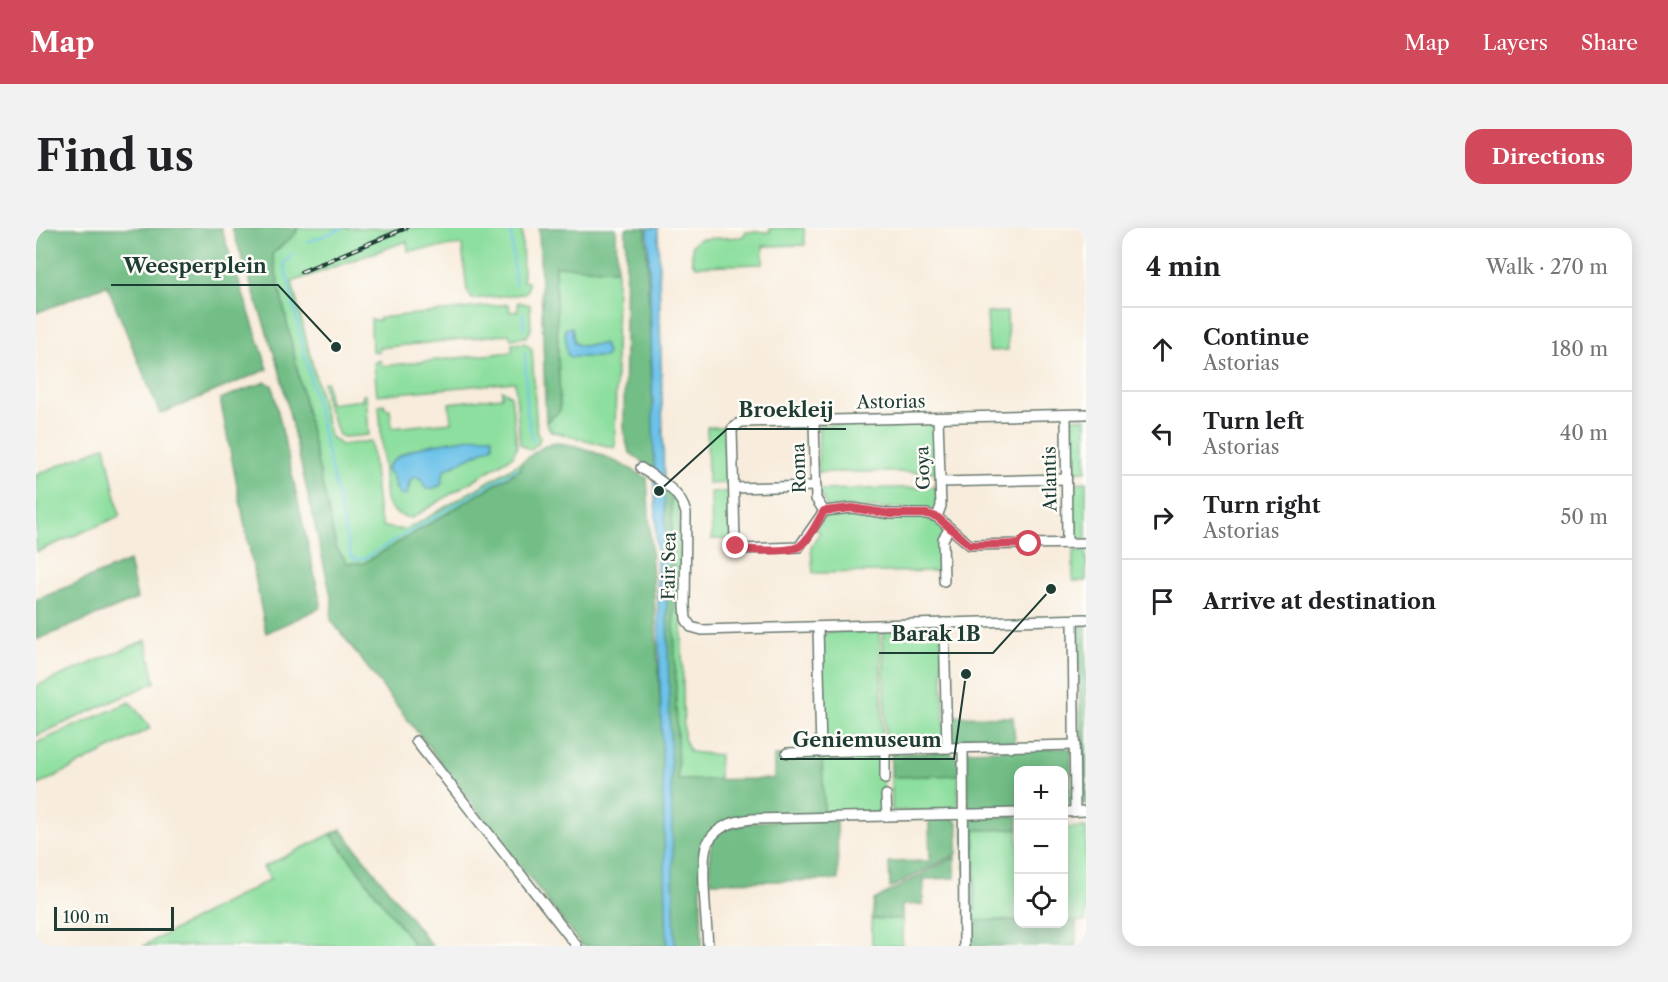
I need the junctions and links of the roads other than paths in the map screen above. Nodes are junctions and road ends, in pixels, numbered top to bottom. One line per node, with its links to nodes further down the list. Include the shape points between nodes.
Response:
1 (1086, 414): 2 (street, Astorias)
2 (1066, 415): 3 (street, Astorias); 6 (street, Atlantis)
3 (938, 418): 4 (street, Astorias); 7 (street, Goya)
4 (814, 421): 8 (street, Roma); 9 (street, Astorias, via 736,424 732,429)
5 (641, 468): 19 (street, Fair Sea, via 681,498 686,513 685,606 691,627)
6 (1066, 479): 7 (street); 13 (street, Atlantis)
7 (940, 482): 11 (street, Goya, via 941,506)
8 (816, 486): 9 (street); 10 (street, Roma, via 816,499)
9 (734, 488): 10 (street, Astorias, via 738,549 799,547)
10 (824, 511): 11 (street, via 852,508)
11 (937, 517): 12 (street)
12 (950, 528): 13 (street, via 970,545); 15 (street, via 943,539)
13 (1067, 543): 14 (street)
14 (1086, 543)
15 (944, 581)
16 (1086, 619): 17 (street)
17 (1073, 620): 18 (street); 21 (street)
18 (944, 623): 19 (street); 22 (street)
19 (818, 627): 25 (street)
20 (416, 741): 35 (street)
21 (1075, 745): 23 (street); 29 (street)
22 (947, 748): 23 (street); 24 (street)
23 (963, 748): 33 (street)
24 (885, 750): 25 (street); 27 (street)
25 (821, 752): 26 (street)
26 (787, 753)
27 (885, 779)
28 (886, 795): 34 (street)
29 (1075, 811): 30 (street); 31 (street)
30 (1086, 811)
31 (1068, 812)
32 (1014, 813): 33 (street)
33 (962, 814): 34 (street); 37 (street)
34 (887, 816): 36 (street, via 752,819 728,824 708,843)
35 (577, 946)
36 (708, 946)
37 (964, 946)

